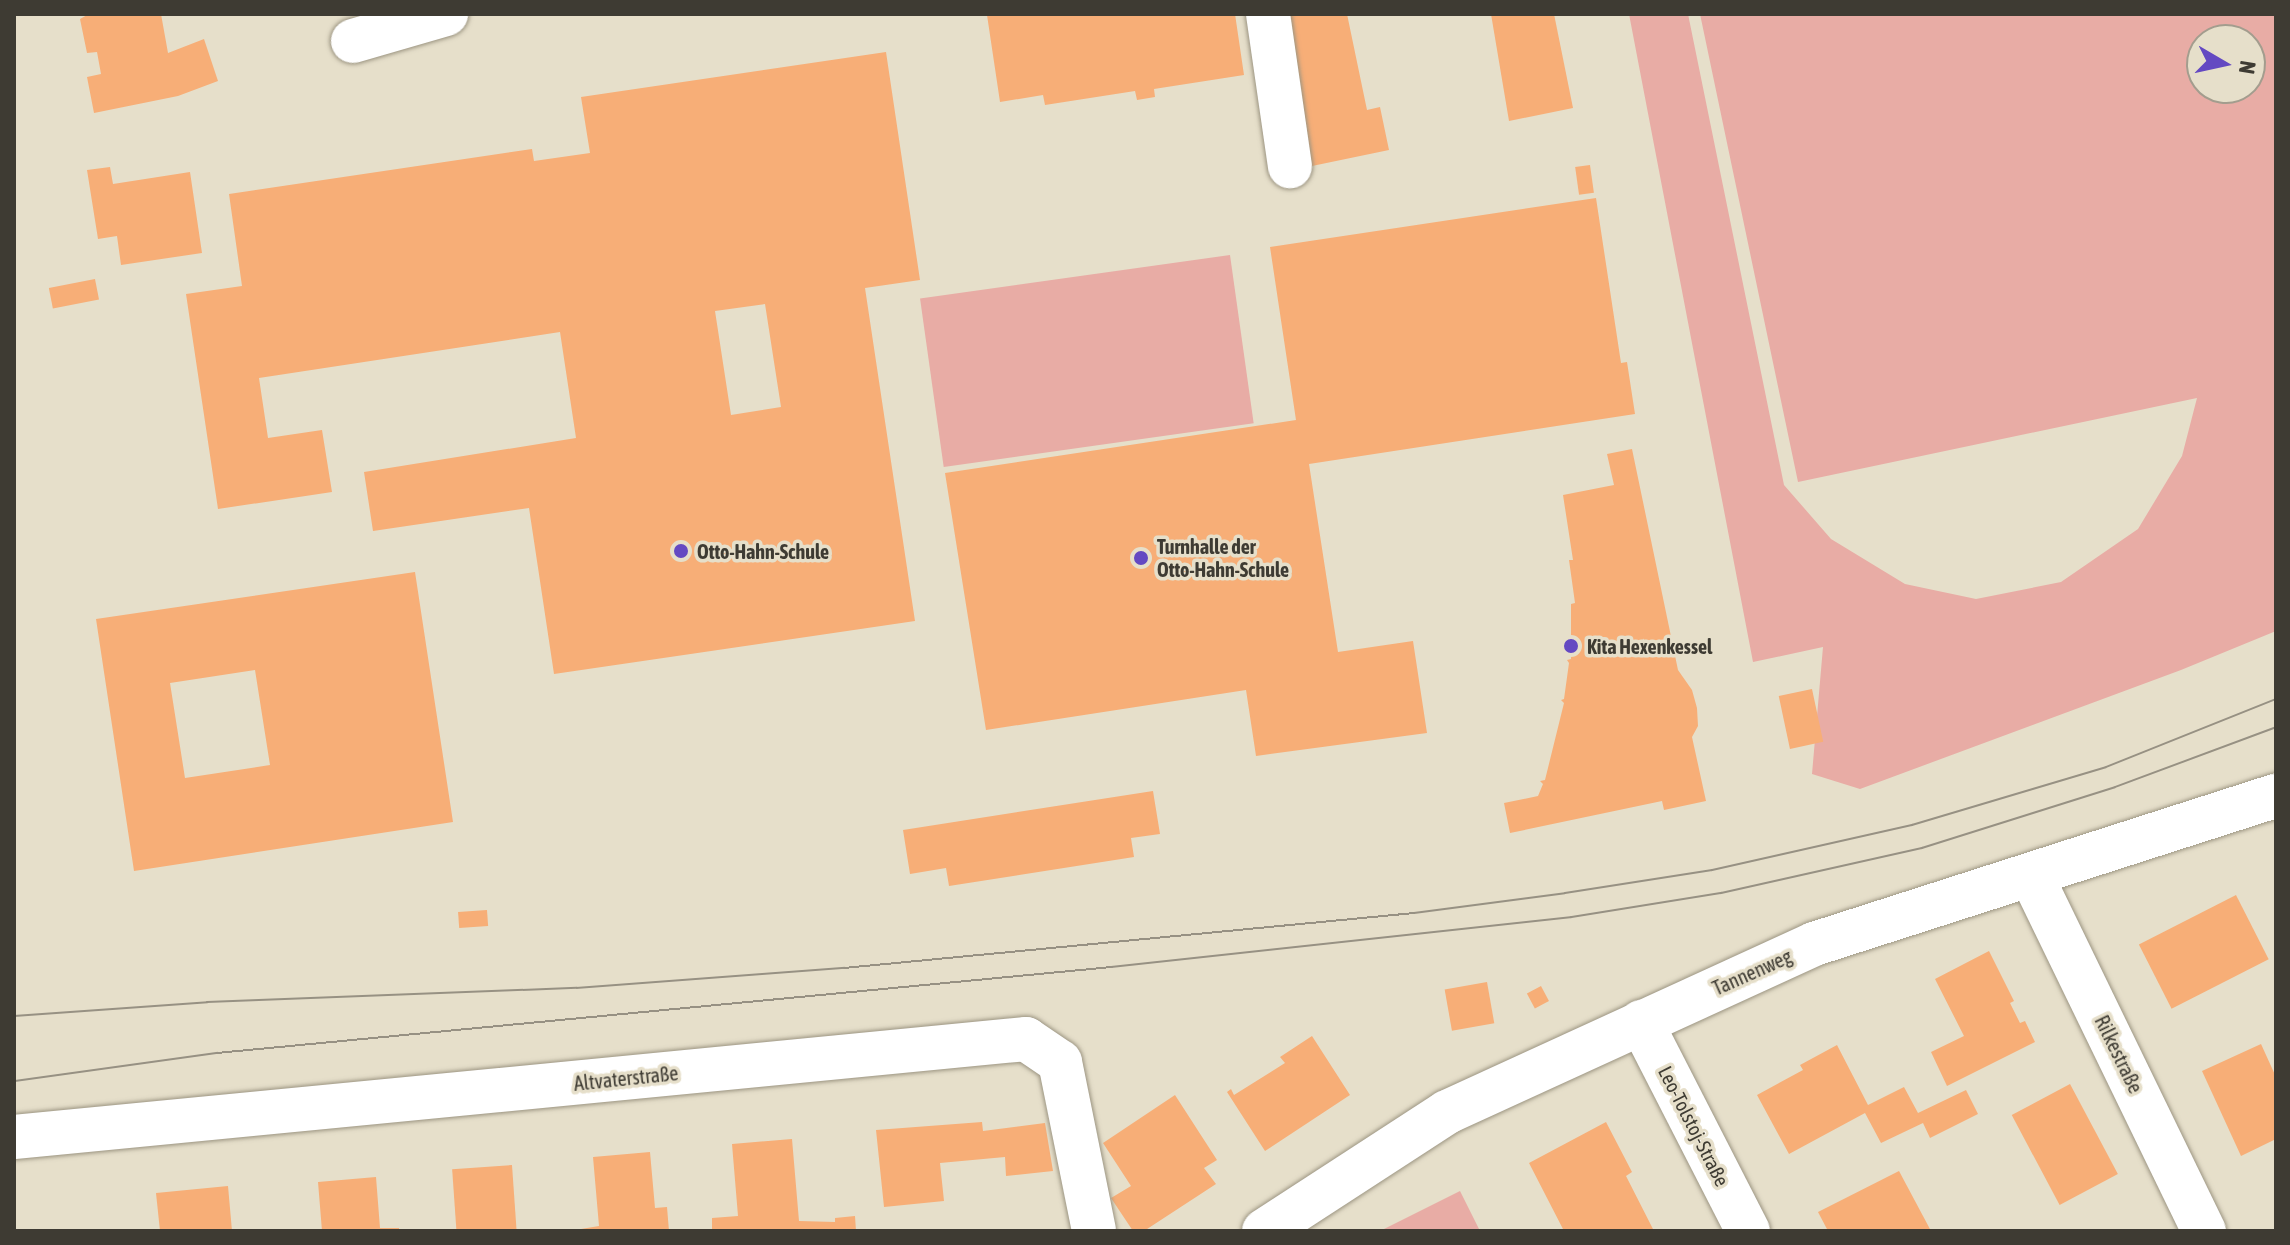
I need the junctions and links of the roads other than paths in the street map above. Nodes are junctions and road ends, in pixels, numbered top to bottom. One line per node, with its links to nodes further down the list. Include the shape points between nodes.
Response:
1 (446, 14): 3 (street)
2 (1268, 14): 4 (street)
3 (353, 41)
4 (1290, 166)
5 (2276, 796): 6 (street, Tannenweg)
6 (2032, 877): 7 (street, Tannenweg, via 1814,944); 12 (street, Rilkestraße)
7 (1641, 1022): 10 (street, Tannenweg, via 1447,1112); 11 (street, Leo-Tolstoj-Straße)
8 (14, 1137): 9 (street, Altvaterstraße, via 1026,1039 1060,1062)
9 (1094, 1231)
10 (1264, 1231)
11 (1748, 1231)
12 (2204, 1231)

